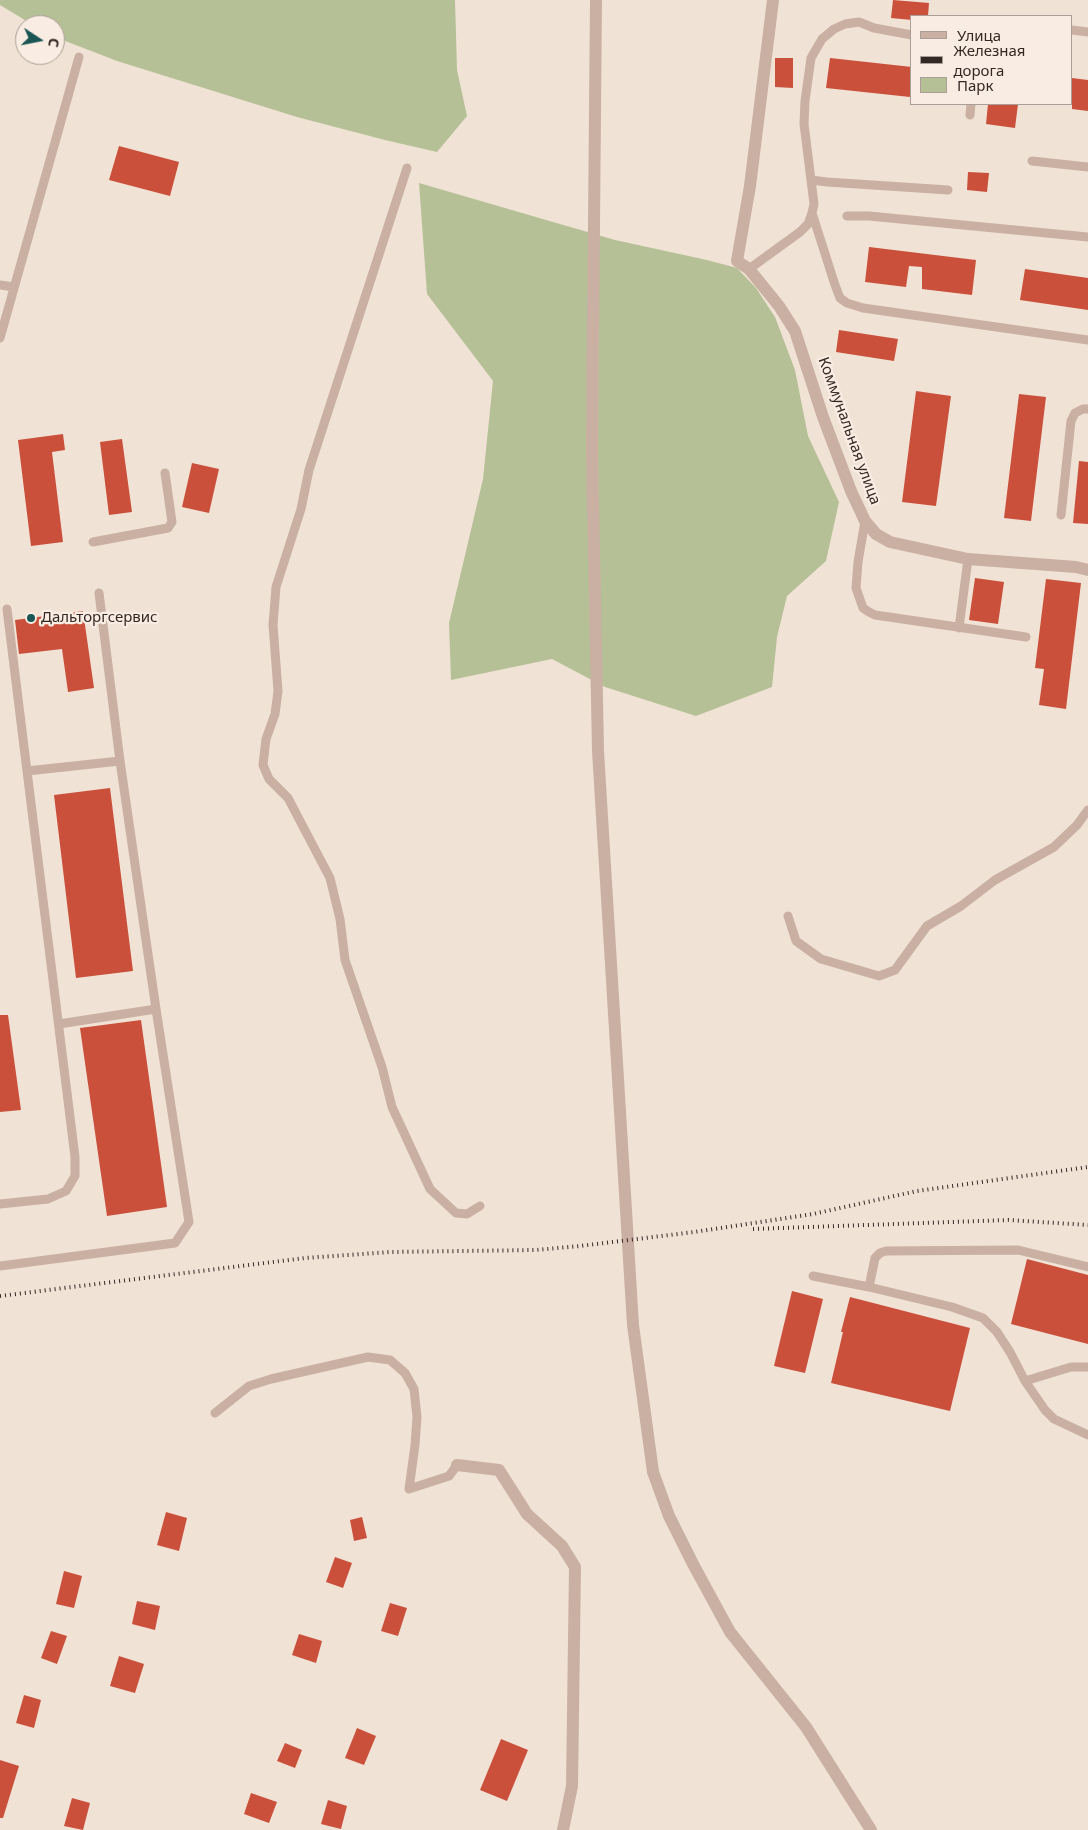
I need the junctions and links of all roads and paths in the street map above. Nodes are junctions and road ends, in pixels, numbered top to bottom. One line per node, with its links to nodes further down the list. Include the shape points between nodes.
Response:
1 (596, 0): 53 (street, via 592,450 598,751 633,1325 653,1472 669,1516 730,1632 806,1727)
2 (773, 0): 17 (street, Коммунальная улица, via 750,186 737,261)
3 (1073, 30): 4 (lane)
4 (1088, 32)
5 (910, 35): 12 (lane, via 859,22 834,29 822,39 811,58 805,100 804,124)
6 (79, 57): 19 (lane)
7 (971, 105): 8 (lane)
8 (970, 115)
9 (1032, 161): 10 (lane)
10 (1088, 167)
11 (407, 168): 42 (lane, via 309,470 276,587 273,625 278,691 263,765 269,779 288,798 330,878 345,960 382,1067 392,1107 430,1189 456,1213 467,1214)
12 (811, 180): 13 (lane); 14 (lane)
13 (948, 190)
14 (812, 213): 17 (lane, via 800,232); 21 (lane, via 842,301 863,308)
15 (847, 216): 16 (lane)
16 (1088, 237)
17 (749, 269): 25 (street, Коммунальная улица, via 795,331 823,417)
18 (0, 285): 19 (lane)
19 (14, 287): 20 (lane)
20 (0, 338)
21 (1088, 340)
22 (1088, 410): 24 (lane, via 1075,413 1071,420)
23 (165, 473): 26 (lane, via 172,522 168,528)
24 (1061, 515)
25 (865, 521): 27 (street, Коммунальная улица, via 876,534 890,542); 31 (lane, via 856,588 863,608 875,615)
26 (93, 542)
27 (968, 559): 28 (street, Коммунальная улица); 31 (lane)
28 (1088, 570)
29 (99, 594): 33 (lane)
30 (7, 609): 34 (lane)
31 (959, 628): 32 (lane)
32 (1026, 637)
33 (120, 761): 34 (lane); 39 (lane)
34 (28, 771): 40 (lane)
35 (1088, 810): 36 (lane)
36 (1077, 825): 37 (lane); 38 (lane, via 1054,847 995,880 927,926 895,970 879,976 821,959 796,942)
37 (1088, 827)
38 (788, 916)
39 (156, 1009): 40 (lane); 43 (lane, via 189,1222 176,1242)
40 (59, 1024): 41 (lane, via 75,1176 66,1191 48,1199)
41 (0, 1204)
42 (480, 1206)
43 (0, 1266)
44 (1088, 1267): 46 (lane, via 1018,1250 886,1251 875,1258)
45 (814, 1276): 46 (lane)
46 (869, 1287): 48 (lane, via 983,1318 997,1332)
47 (1088, 1367): 48 (lane, via 1071,1367)
48 (1025, 1381): 50 (lane, via 1054,1419)
49 (215, 1413): 51 (lane, via 249,1386 263,1381 368,1357 390,1360 405,1373 414,1388 416,1445 409,1490 449,1476)
50 (1088, 1435)
51 (457, 1465): 52 (street, via 499,1470 527,1514 562,1546 576,1567 572,1786)
52 (563, 1830)
53 (871, 1830)

